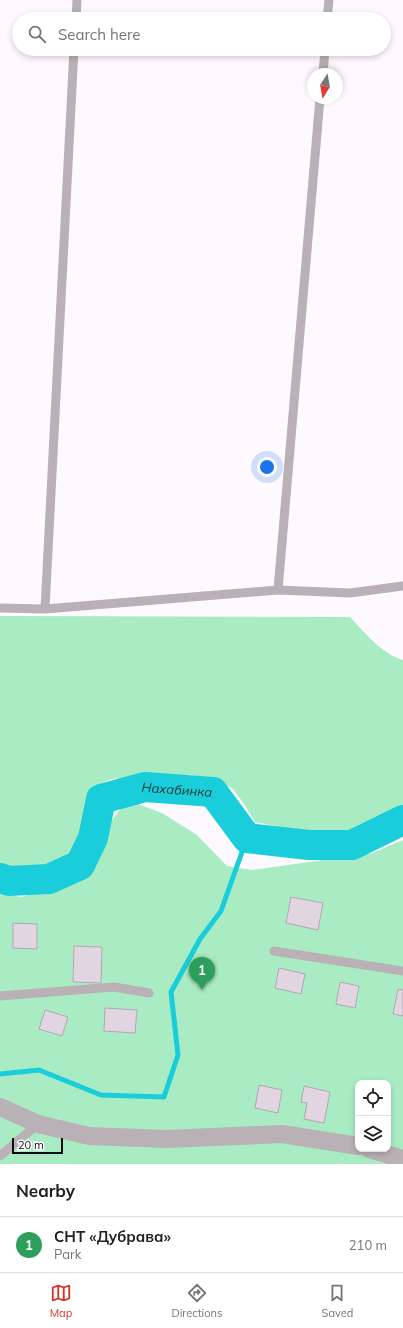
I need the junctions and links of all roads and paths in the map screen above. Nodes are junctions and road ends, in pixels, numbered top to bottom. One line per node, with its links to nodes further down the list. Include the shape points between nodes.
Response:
1 (77, 0): 3 (lane)
2 (329, 0): 4 (lane)
3 (76, 12)
4 (328, 12)
5 (74, 56): 12 (lane)
6 (324, 56): 7 (lane)
7 (323, 68)
8 (319, 104): 10 (lane)
9 (403, 586): 10 (lane, via 350,593)
10 (278, 590): 12 (lane)
11 (0, 608): 12 (lane)
12 (45, 608)
13 (274, 951): 14 (lane)
14 (403, 971)
15 (150, 993): 16 (lane, via 114,988)
16 (0, 996)
17 (0, 1107): 18 (street)
18 (38, 1124): 19 (street, via 89,1136 167,1139 282,1134); 21 (lane)
19 (355, 1146)
20 (379, 1152): 22 (street)
21 (0, 1156)
22 (403, 1159)

